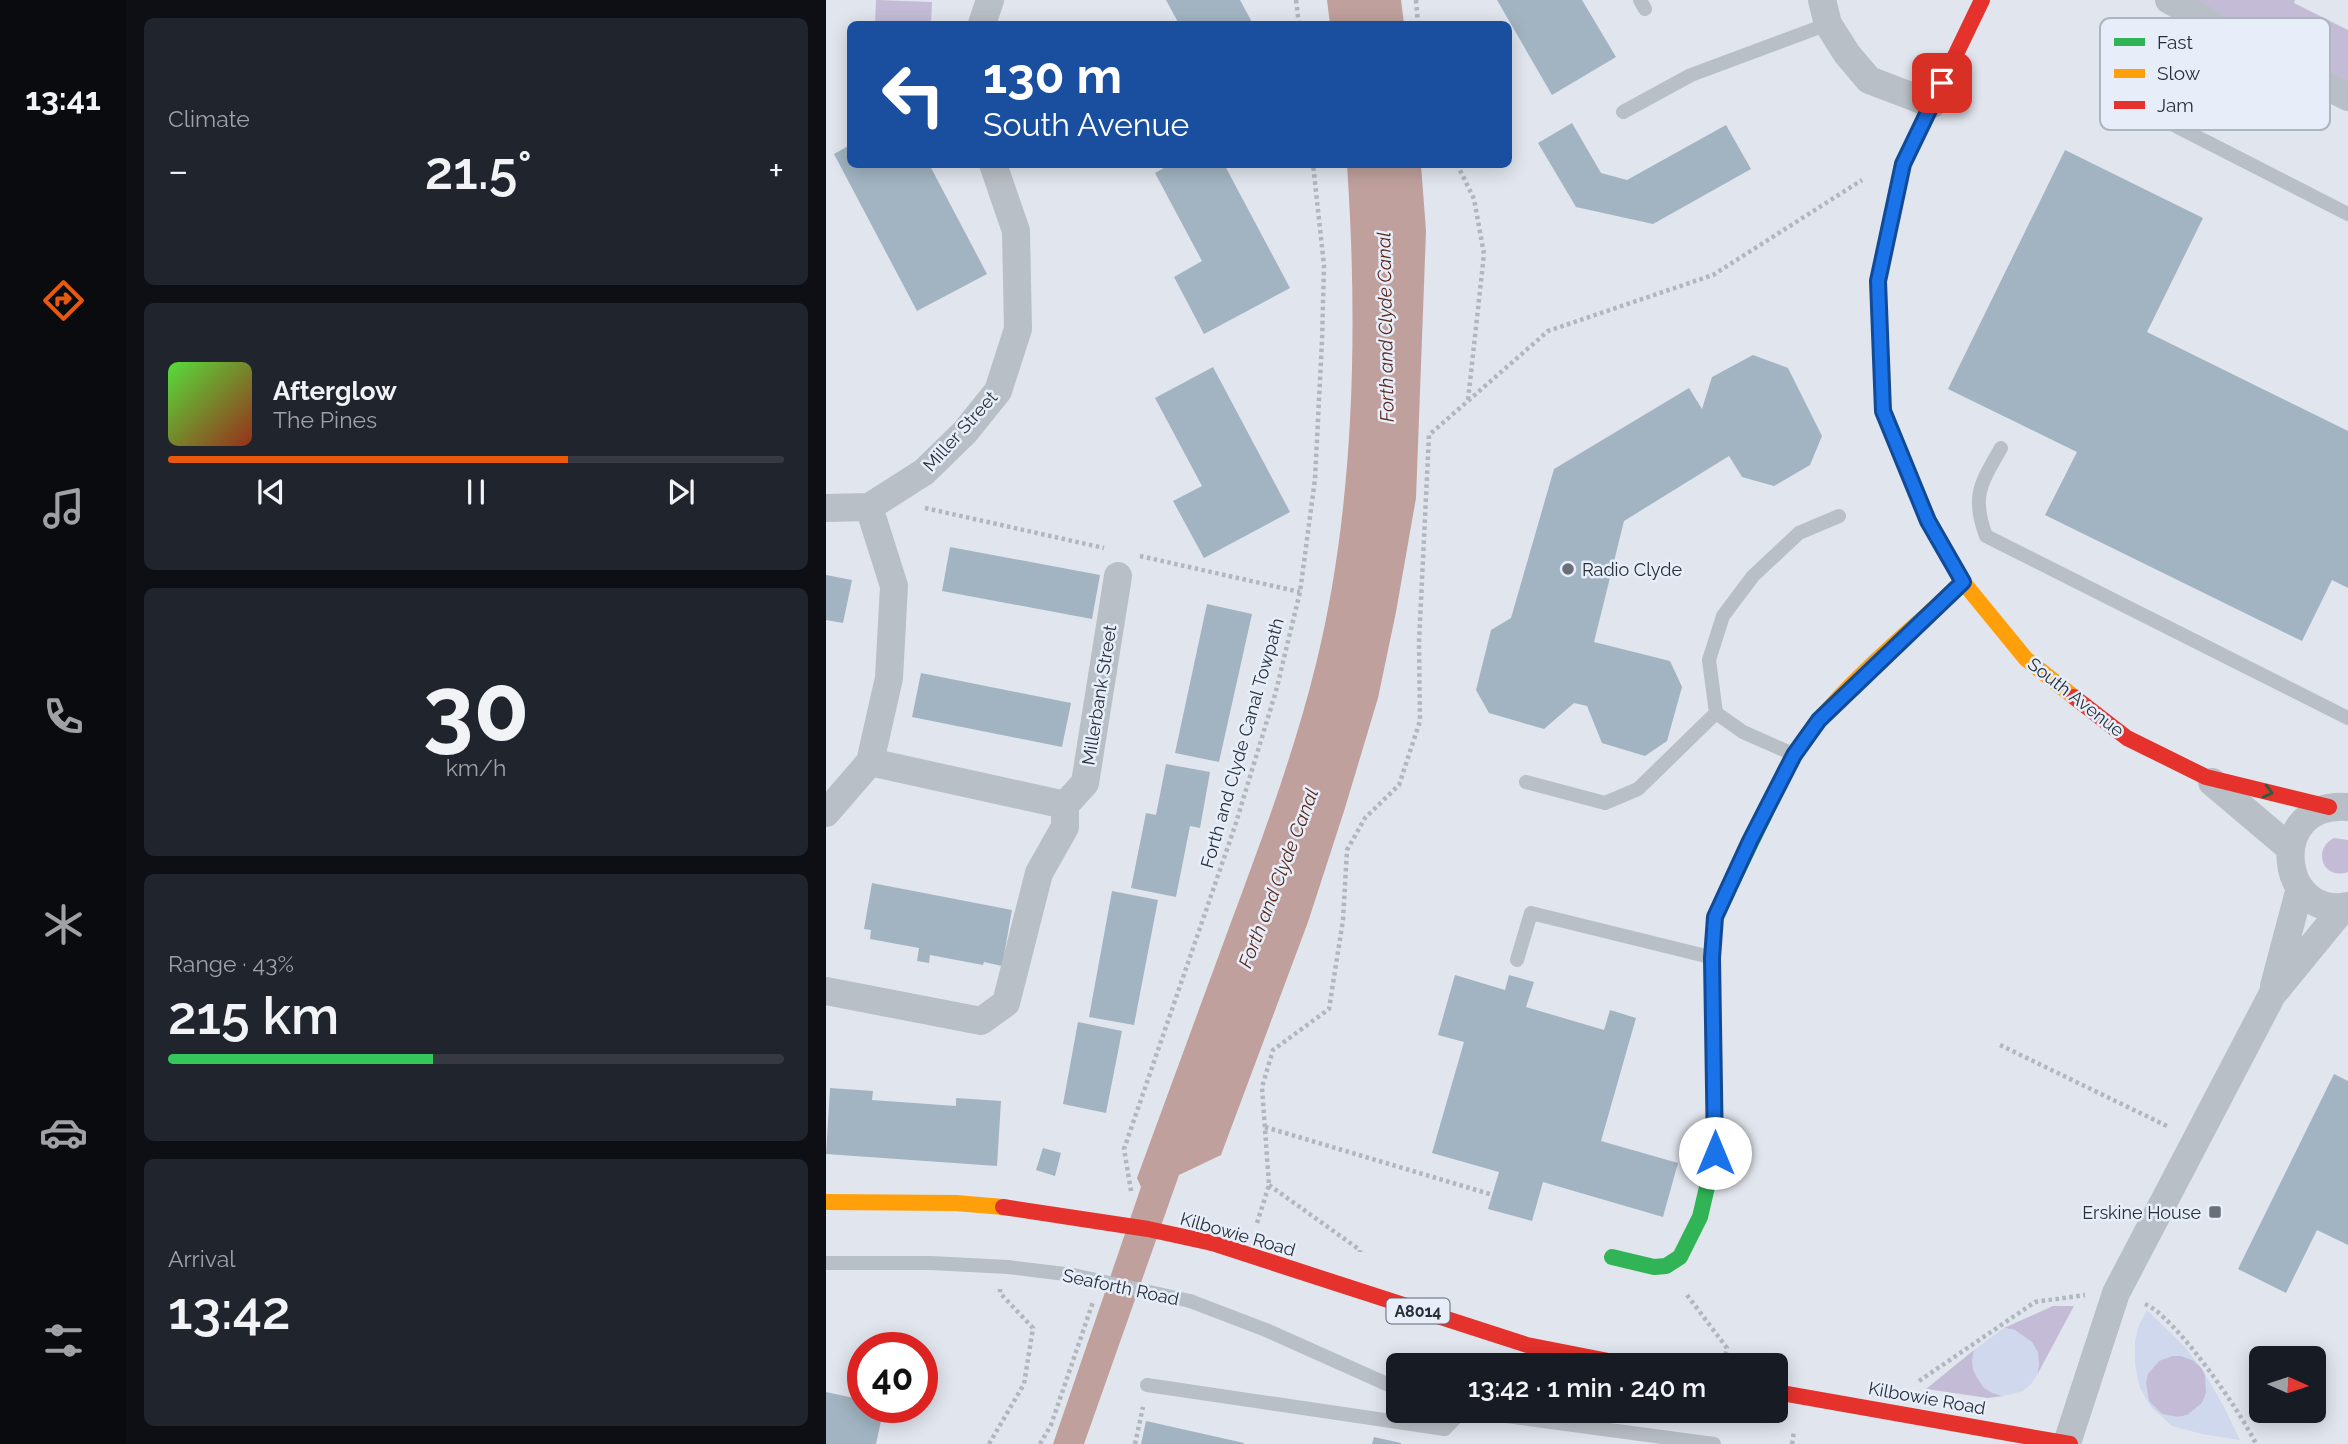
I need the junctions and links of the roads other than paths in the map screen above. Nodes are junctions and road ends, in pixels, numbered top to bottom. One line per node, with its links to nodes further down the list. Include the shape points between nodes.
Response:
1 (990, 0): 6 (street)
2 (1982, 0): 9 (street, South Avenue)
3 (2169, 0): 4 (street)
4 (2199, 7)
5 (1825, 12): 9 (street, via 1847,54 1869,80); 10 (lane)
6 (983, 21)
7 (2330, 88): 8 (street)
8 (2348, 97)
9 (1932, 104): 19 (street, South Avenue, via 1903,164 1878,281 1883,411 1928,521)
10 (1623, 112)
11 (2184, 130): 13 (lane)
12 (994, 168): 15 (street, Miller Street, via 1016,231 1018,329 999,391 924,472)
13 (2348, 214)
14 (2001, 448): 21 (lane, via 1978,499 1986,536)
15 (876, 503): 16 (street); 23 (street, via 894,586 889,678)
16 (826, 508)
17 (1839, 516): 20 (lane, via 1799,533 1753,576 1723,616 1709,660)
18 (1115, 563): 26 (street, Millerbank Street, via 1085,783)
19 (1963, 582): 22 (street, via 1819,720); 24 (street, South Avenue, via 2026,659 2127,738)
20 (1716, 713): 22 (lane, via 1743,732); 25 (lane, via 1638,789 1605,803)
21 (2348, 719)
22 (1794, 755): 32 (street, via 1715,917)
23 (870, 762): 26 (street); 28 (street)
24 (2206, 777): 27 (street, South Avenue, one-way to 27); 29 (street, South Avenue)
25 (1525, 782)
26 (1065, 805): 34 (street, Millerbank Street, via 1065,827 1039,873 1006,1003 981,1021)
27 (2338, 807): 29 (street, via 2303,821)
28 (826, 813)
29 (2290, 848): 30 (street, via 2289,862)
30 (2300, 888): 31 (street, via 2327,906); 35 (street)
31 (2346, 906): 35 (street)
32 (1712, 958): 33 (lane, via 1531,913); 37 (street, via 1715,1153 1700,1217 1680,1257 1665,1266)
33 (1517, 960)
34 (826, 991)
35 (2272, 995): 48 (street, via 2116,1293)
36 (826, 1202): 39 (street, Kilbowie Road / A8014, bridge, via 956,1203 1148,1229 1212,1243 1527,1345)
37 (1612, 1257)
38 (826, 1263): 40 (lane, Seaforth Road, bridge, via 931,1263 1073,1275 1190,1301)
39 (1568, 1353)
40 (1386, 1384)
41 (1147, 1385): 43 (lane)
42 (1788, 1394): 48 (street, Kilbowie Road)
43 (1386, 1420)
44 (1404, 1423): 45 (lane, via 1445,1429)
45 (1451, 1423)
46 (1554, 1423): 47 (lane)
47 (1714, 1444)
48 (2069, 1444)

